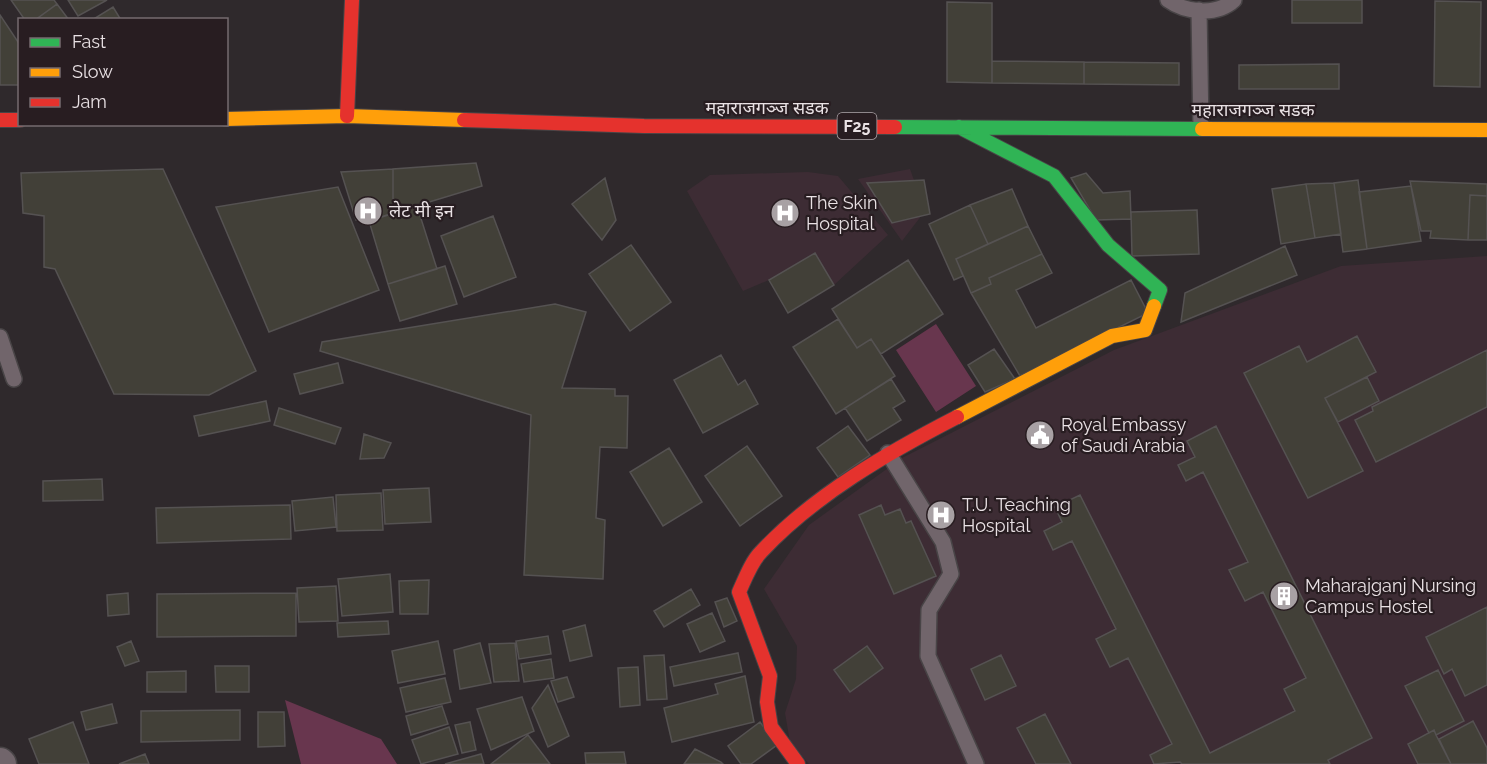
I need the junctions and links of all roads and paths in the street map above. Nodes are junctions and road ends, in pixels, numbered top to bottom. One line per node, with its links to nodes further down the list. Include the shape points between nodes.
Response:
1 (352, 0): 5 (main road)
2 (1168, 0): 4 (lane, via 1180,9)
3 (1234, 0): 4 (lane, via 1227,6)
4 (1199, 10): 10 (lane)
5 (347, 116): 6 (main road, महाराजगञ्ज सडक / F25); 9 (main road, महाराजगञ्ज सडक / F25, via 645,126)
6 (228, 119)
7 (0, 120): 8 (main road)
8 (18, 120)
9 (960, 127): 10 (main road, महाराजगञ्ज सडक / F25); 14 (main road, via 1054,176 1108,245 1160,290 1145,330 1099,342)
10 (1201, 128): 11 (main road, महाराजगञ्ज सडक / F25)
11 (1487, 130)
12 (0, 337): 13 (lane)
13 (14, 379)
14 (888, 453): 15 (main road, via 806,512 759,553 739,592 770,676 767,702 771,728); 16 (lane, via 943,542 951,574 928,610 928,656)
15 (798, 764)
16 (976, 764)

